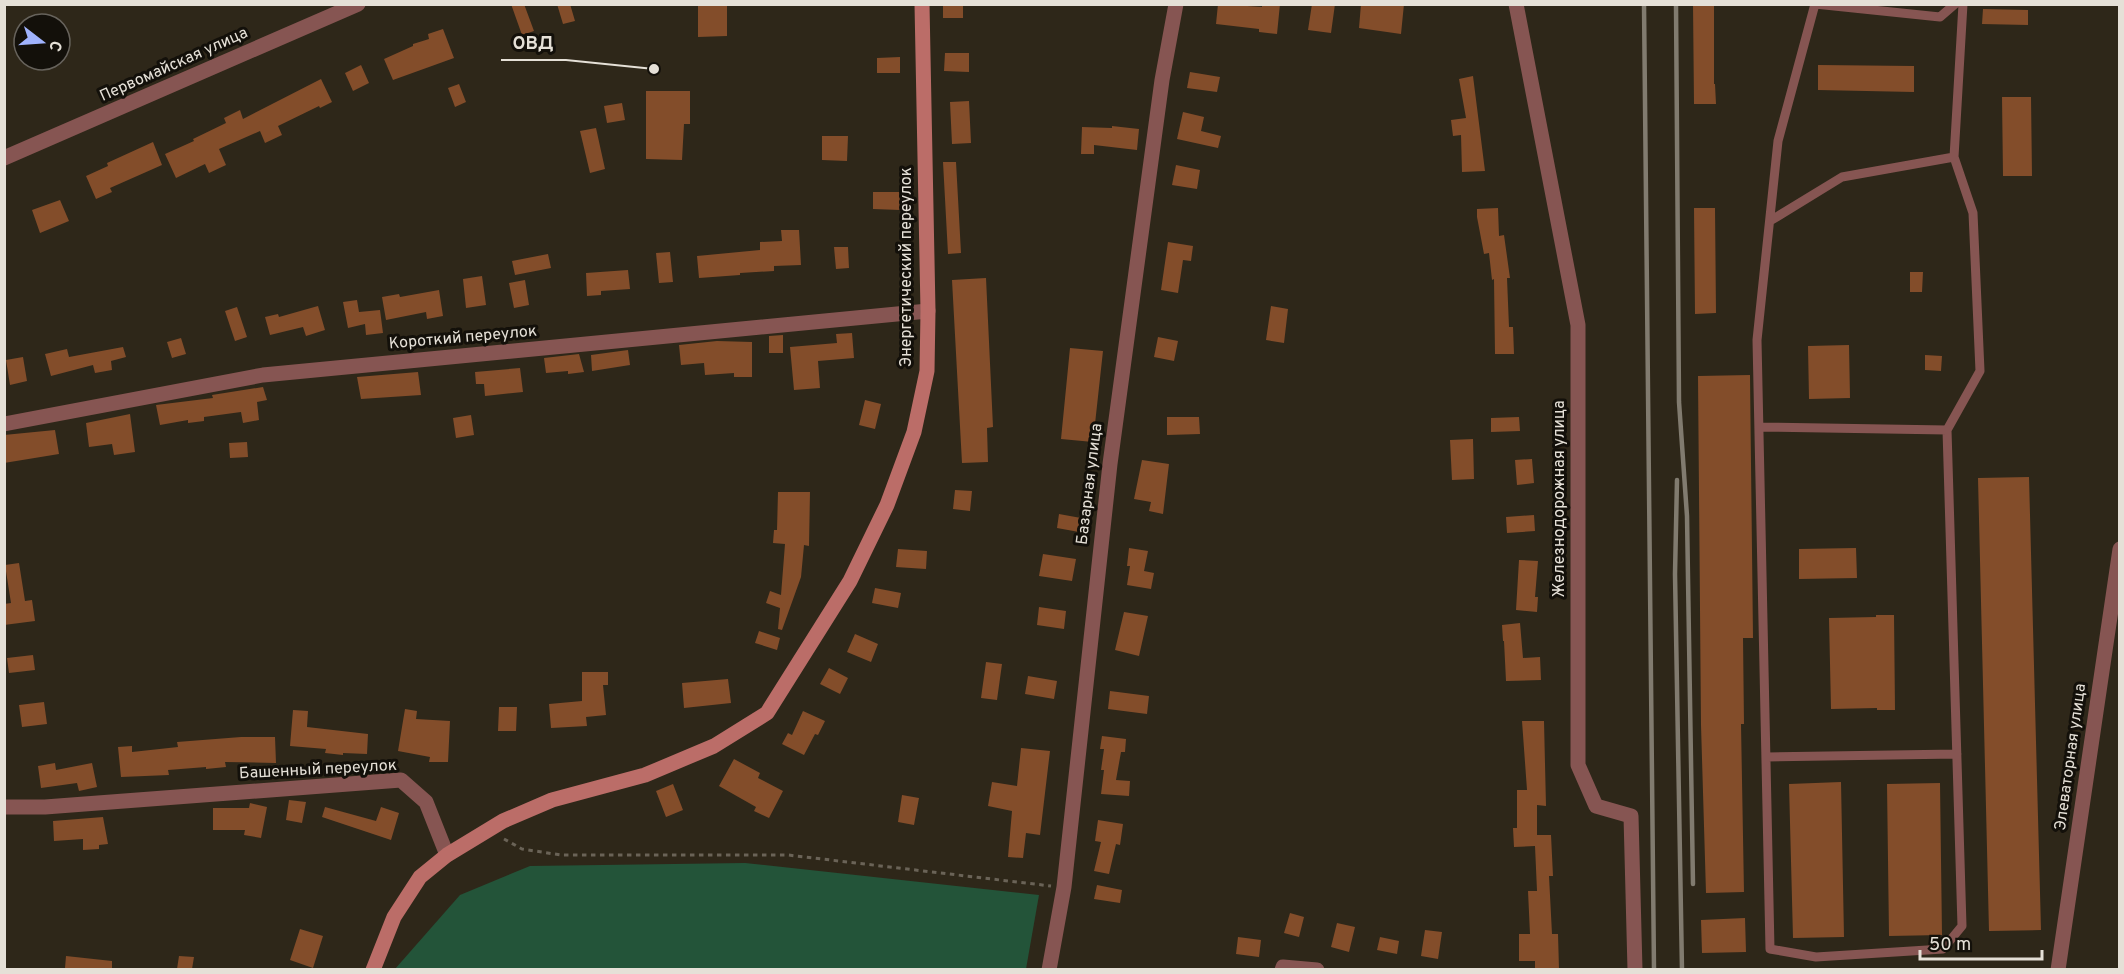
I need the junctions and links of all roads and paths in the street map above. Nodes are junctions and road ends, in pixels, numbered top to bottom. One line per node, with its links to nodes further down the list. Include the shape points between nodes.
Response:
1 (358, 4): 9 (street, Первомайская улица)
2 (922, 4): 11 (street, Энергетический переулок)
3 (1176, 4): 22 (street, Базарная улица, via 1162,80 1110,464)
4 (1516, 4): 27 (street, Железнодорожная улица, via 1578,325 1578,765 1596,806 1631,816)
5 (1955, 4): 7 (lane, via 1940,16)
6 (1963, 4): 8 (lane)
7 (1815, 5): 10 (lane, via 1778,141)
8 (1954, 157): 10 (lane, via 1842,177); 14 (lane, via 1973,213 1980,371)
9 (4, 158)
10 (1770, 221): 13 (lane, via 1757,340)
11 (928, 311): 12 (street, Короткий переулок, via 263,375); 20 (street, Энергетический переулок, via 927,371 915,432 887,505 850,581 767,713 714,746 645,775 552,800)
12 (4, 424)
13 (1761, 427): 14 (lane); 18 (lane)
14 (1947, 430): 17 (lane)
15 (2120, 549): 16 (street, Элеваторная улица)
16 (2114, 622): 28 (street, Элеваторная улица)
17 (1957, 754): 18 (lane); 18 (lane, via 1962,926 1943,949 1815,957 1770,949)
18 (1767, 757)
19 (4, 807): 21 (street, Башенный переулок, via 401,780 426,802)
20 (489, 830): 21 (street); 22 (path, via 522,849 561,855 788,855)
21 (447, 855): 23 (street, via 420,877 394,917)
22 (1064, 887): 24 (street, Базарная улица)
23 (373, 969)
24 (1049, 969)
25 (1282, 969): 26 (street)
26 (1317, 969)
27 (1635, 969)
28 (2058, 969)

